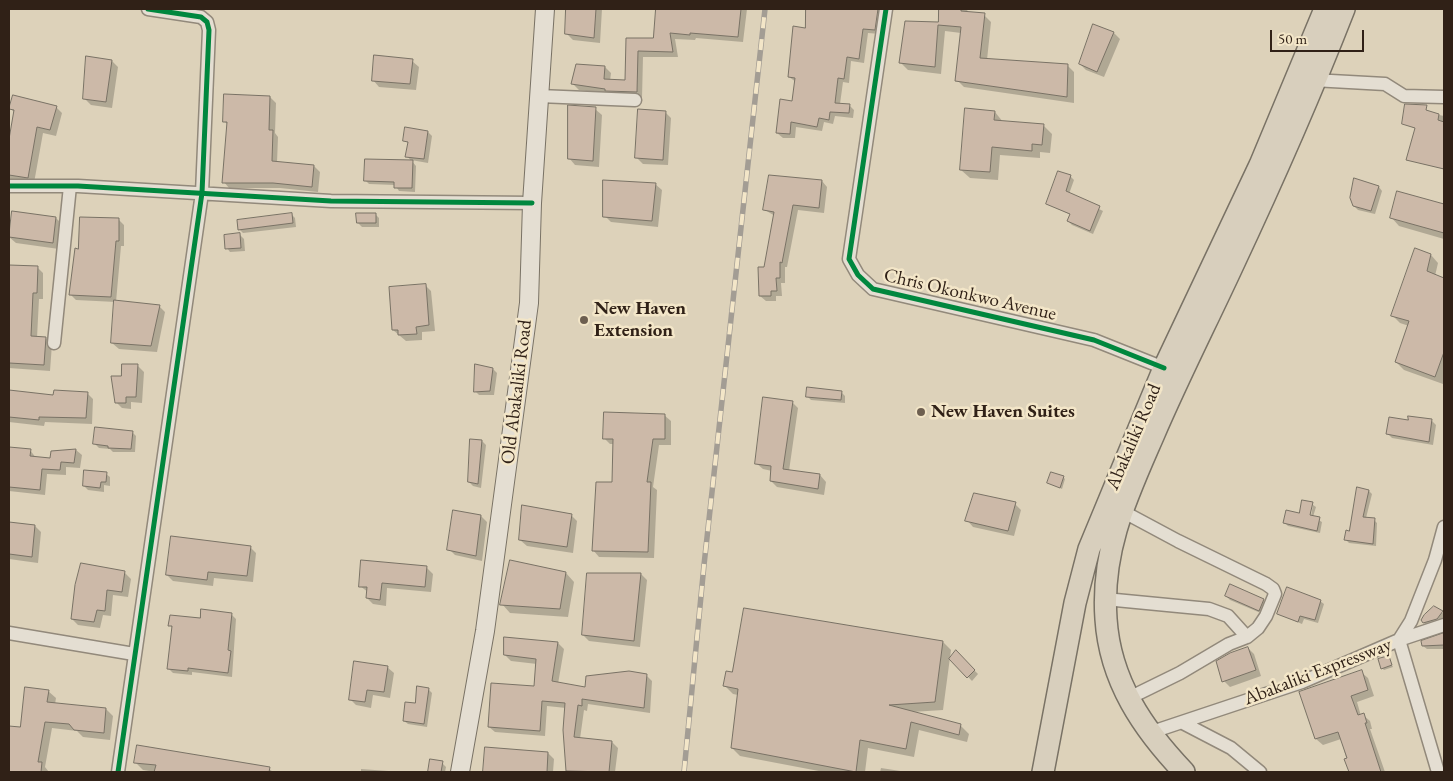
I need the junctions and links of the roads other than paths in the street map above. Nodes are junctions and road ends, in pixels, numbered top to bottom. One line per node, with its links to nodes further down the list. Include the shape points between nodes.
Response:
1 (148, 9): 12 (street, via 201,17 207,22)
2 (545, 9): 7 (main road, Old Abakaliki Road)
3 (886, 9): 15 (street, Chris Okonkwo Avenue, via 849,259 858,275 873,289 1094,340)
4 (1325, 9): 15 (highway, Abakaliki Road, via 1257,173)
5 (1344, 9): 6 (highway, Abakaliki Road)
6 (1313, 80): 8 (street, via 1385,84 1404,96); 16 (highway, Abakaliki Road)
7 (539, 96): 9 (street); 13 (main road, Old Abakaliki Road)
8 (1444, 97)
9 (635, 100)
10 (9, 186): 11 (street)
11 (70, 186): 12 (street); 14 (street)
12 (202, 193): 13 (street, via 331,201); 23 (street)
13 (532, 203): 28 (main road, Old Abakaliki Road, via 529,303 485,631)
14 (54, 343)
15 (1164, 368): 29 (highway, Abakaliki Road, via 1089,549 1075,603)
16 (1122, 511): 18 (highway, Abakaliki Road, via 1110,546); 21 (street, via 1273,588 1271,608 1258,628)
17 (1444, 527): 22 (street, Abakaliki Expressway, via 1411,621)
18 (1105, 599): 21 (street, via 1209,609 1228,616); 24 (highway, Abakaliki Road, via 1110,643)
19 (1444, 625): 22 (street)
20 (9, 633): 23 (street)
21 (1247, 637): 24 (street)
22 (1399, 640): 25 (street, Abakaliki Expressway, via 1302,682); 32 (street)
23 (134, 654): 27 (street)
24 (1127, 699): 26 (highway, Abakaliki Road)
25 (1183, 724): 26 (street, Abakaliki Expressway); 31 (street, via 1231,748)
26 (1149, 733): 30 (highway, Abakaliki Road)
27 (118, 772)
28 (460, 772)
29 (1043, 772)
30 (1184, 772)
31 (1260, 772)
32 (1438, 772)

